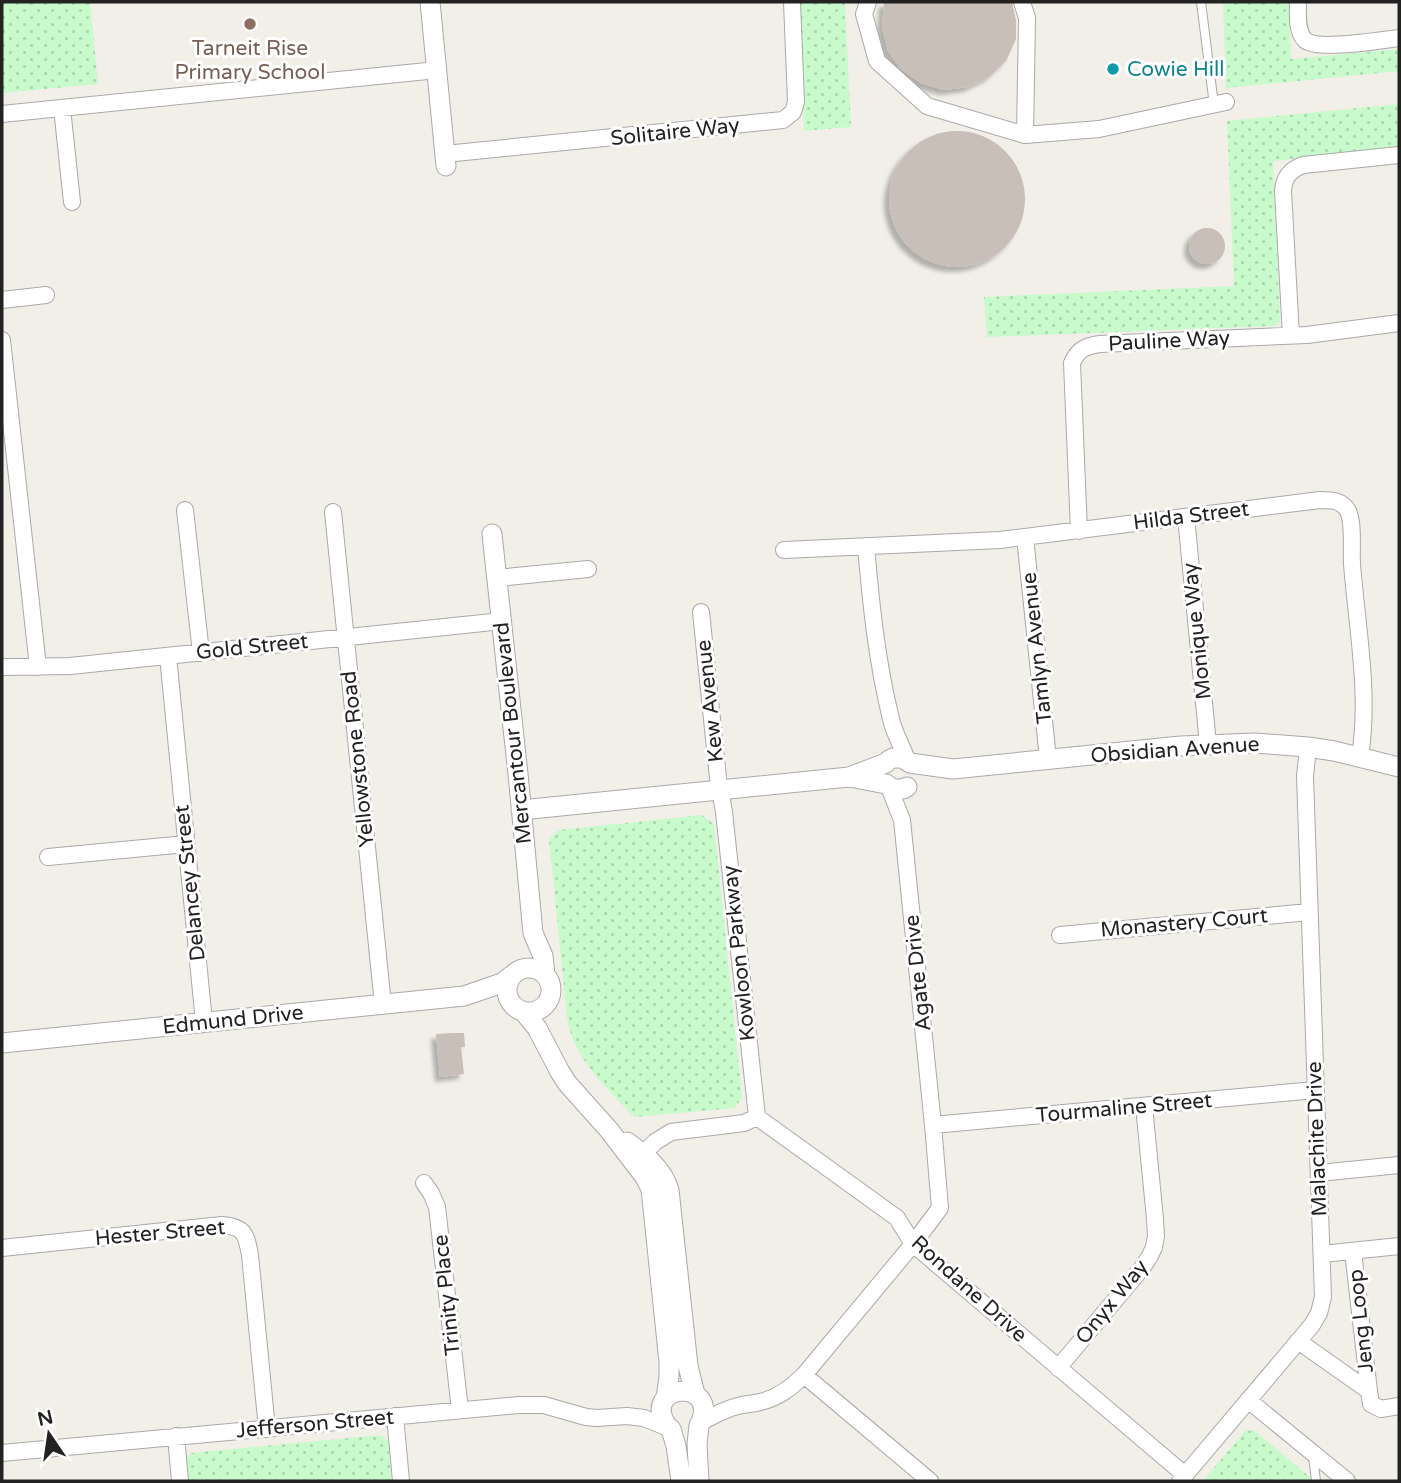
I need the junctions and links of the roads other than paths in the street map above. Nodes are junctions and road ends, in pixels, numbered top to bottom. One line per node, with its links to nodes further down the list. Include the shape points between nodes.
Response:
1 (430, 2): 8 (street)
2 (792, 2): 14 (street, Solitaire Way, via 796,102 783,120)
3 (868, 2): 12 (street, via 864,14 877,61 927,106)
4 (1022, 2): 12 (street, via 1027,18)
5 (1201, 2): 9 (lane)
6 (1298, 2): 7 (street, via 1300,30 1312,44)
7 (1399, 38)
8 (437, 71): 10 (street); 14 (street)
9 (1220, 104): 12 (street, via 1099,130)
10 (62, 108): 11 (street); 15 (street)
11 (2, 114)
12 (1025, 135)
13 (1399, 155): 19 (street, via 1303,165 1288,174 1283,191)
14 (445, 160)
15 (72, 202)
16 (46, 295): 17 (street)
17 (2, 300)
18 (1399, 323): 19 (street, Pauline Way)
19 (1291, 336): 24 (street, Pauline Way, via 1100,344 1080,350 1072,363)
20 (2, 340): 37 (street)
21 (184, 510): 34 (street)
22 (333, 512): 33 (street, Yellowstone Road)
23 (1186, 517): 24 (street, Hilda Street); 38 (street, Monique Way); 40 (street, Hilda Street, via 1320,500 1337,501 1347,509 1361,655)
24 (1079, 531): 26 (street, Hilda Street)
25 (492, 534): 30 (street, Mercantour Boulevard)
26 (1025, 537): 27 (street, Hilda Street); 41 (street, Tamlyn Avenue)
27 (866, 546): 28 (street, Hilda Street); 42 (street, via 876,647 891,722 888,745)
28 (784, 550)
29 (588, 569): 30 (street)
30 (497, 578): 32 (street, Mercantour Boulevard)
31 (701, 612): 47 (street, Kew Avenue)
32 (502, 621): 33 (street, Gold Street); 48 (street, Mercantour Boulevard)
33 (346, 637): 34 (street, Gold Street); 58 (street, Yellowstone Road)
34 (201, 653): 35 (street, Gold Street)
35 (168, 656): 37 (street, Gold Street); 49 (street, Delancey Street)
36 (2, 667): 37 (street, Gold Street)
37 (38, 667)
38 (1208, 744): 39 (street, Obsidian Avenue); 41 (street, Obsidian Avenue)
39 (1308, 747): 40 (street, Obsidian Avenue); 51 (street, Malachite Drive, via 1304,776)
40 (1360, 757): 43 (street, Obsidian Avenue)
41 (1048, 760): 44 (street, Obsidian Avenue)
42 (898, 762): 44 (street, Obsidian Avenue); 45 (street, Obsidian Avenue); 46 (street, via 914,776); 46 (street, via 883,767 882,776)
43 (1398, 767)
44 (953, 769): 46 (street, Obsidian Avenue)
45 (849, 777): 46 (street, Obsidian Avenue); 47 (street, Obsidian Avenue)
46 (898, 786): 66 (street, Agate Drive)
47 (721, 789): 48 (street, Obsidian Avenue); 65 (street, Kowloon Parkway)
48 (522, 810): 52 (street, Mercantour Boulevard)
49 (186, 844): 50 (street); 60 (street, Delancey Street)
50 (48, 857)
51 (1309, 912): 53 (street, Monastery Court); 63 (street, Malachite Drive)
52 (533, 933): 54 (street, Mercantour Boulevard); 55 (street, Mercantour Boulevard)
53 (1059, 935)
54 (514, 974): 55 (street, via 528,968); 56 (street); 59 (street, via 507,994)
55 (545, 975): 57 (street, via 551,992)
56 (464, 996): 58 (street, Edmund Drive); 59 (street)
57 (546, 1003): 59 (street, via 536,1011); 62 (street)
58 (383, 1005): 60 (street, Edmund Drive)
59 (518, 1008): 62 (street)
60 (204, 1022): 61 (street, Edmund Drive)
61 (2, 1043)
62 (547, 1046): 67 (street, via 567,1083)
63 (1315, 1090): 64 (street, Tourmaline Street); 69 (street, Malachite Drive)
64 (1144, 1106): 66 (street, Tourmaline Street); 77 (street, Onyx Way, via 1154,1247 1142,1268)
65 (757, 1116): 67 (street, via 744,1123 675,1130); 71 (street, Rondane Drive, via 897,1218)
66 (933, 1125): 71 (street, Agate Drive, via 940,1208)
67 (638, 1159): 80 (street, via 660,1172 669,1190 687,1358); 81 (street, via 652,1192 669,1362)
68 (1399, 1165): 69 (street)
69 (1319, 1172): 75 (street, Malachite Drive)
70 (424, 1183): 85 (street, Trinity Place, via 437,1207)
71 (913, 1244): 77 (street, Rondane Drive); 78 (street, Agate Drive)
72 (1399, 1246): 74 (street, Jeng Loop)
73 (2, 1248): 90 (street, Hester Street, via 222,1225 242,1230 250,1255)
74 (1353, 1251): 75 (street, Jeng Loop); 79 (street, Jeng Loop)
75 (1322, 1254): 76 (street, Malachite Drive, via 1319,1313)
76 (1298, 1341): 79 (street, Jeng Loop); 82 (street, Malachite Drive)
77 (1058, 1368): 94 (street, Rondane Drive)
78 (804, 1375): 83 (street, Agate Drive, via 773,1398); 99 (street)
79 (1369, 1391): 84 (street, Jeng Loop, via 1371,1404 1381,1409)
80 (696, 1395): 81 (street, via 678,1390); 83 (street); 88 (street, via 703,1409)
81 (666, 1398): 87 (street, Jefferson Street); 89 (street, via 661,1413)
82 (1248, 1400): 93 (street); 94 (street, Malachite Drive)
83 (741, 1405): 88 (street)
84 (1399, 1406)
85 (460, 1410): 86 (street, Jefferson Street); 87 (street, Jefferson Street, via 544,1405 586,1417)
86 (395, 1416): 90 (street, Jefferson Street); 96 (street)
87 (627, 1416): 89 (street, Jefferson Street)
88 (700, 1423): 89 (street, via 682,1432); 98 (street, via 696,1444)
89 (669, 1427): 97 (street, via 677,1446)
90 (267, 1429): 91 (street, Jefferson Street)
91 (176, 1436): 92 (street, Jefferson Street); 95 (street)
92 (2, 1452)
93 (1313, 1453): 100 (lane); 101 (street)
94 (1183, 1478)
95 (180, 1481)
96 (401, 1481)
97 (681, 1481)
98 (699, 1481)
99 (930, 1481)
100 (1316, 1481)
101 (1347, 1481)

